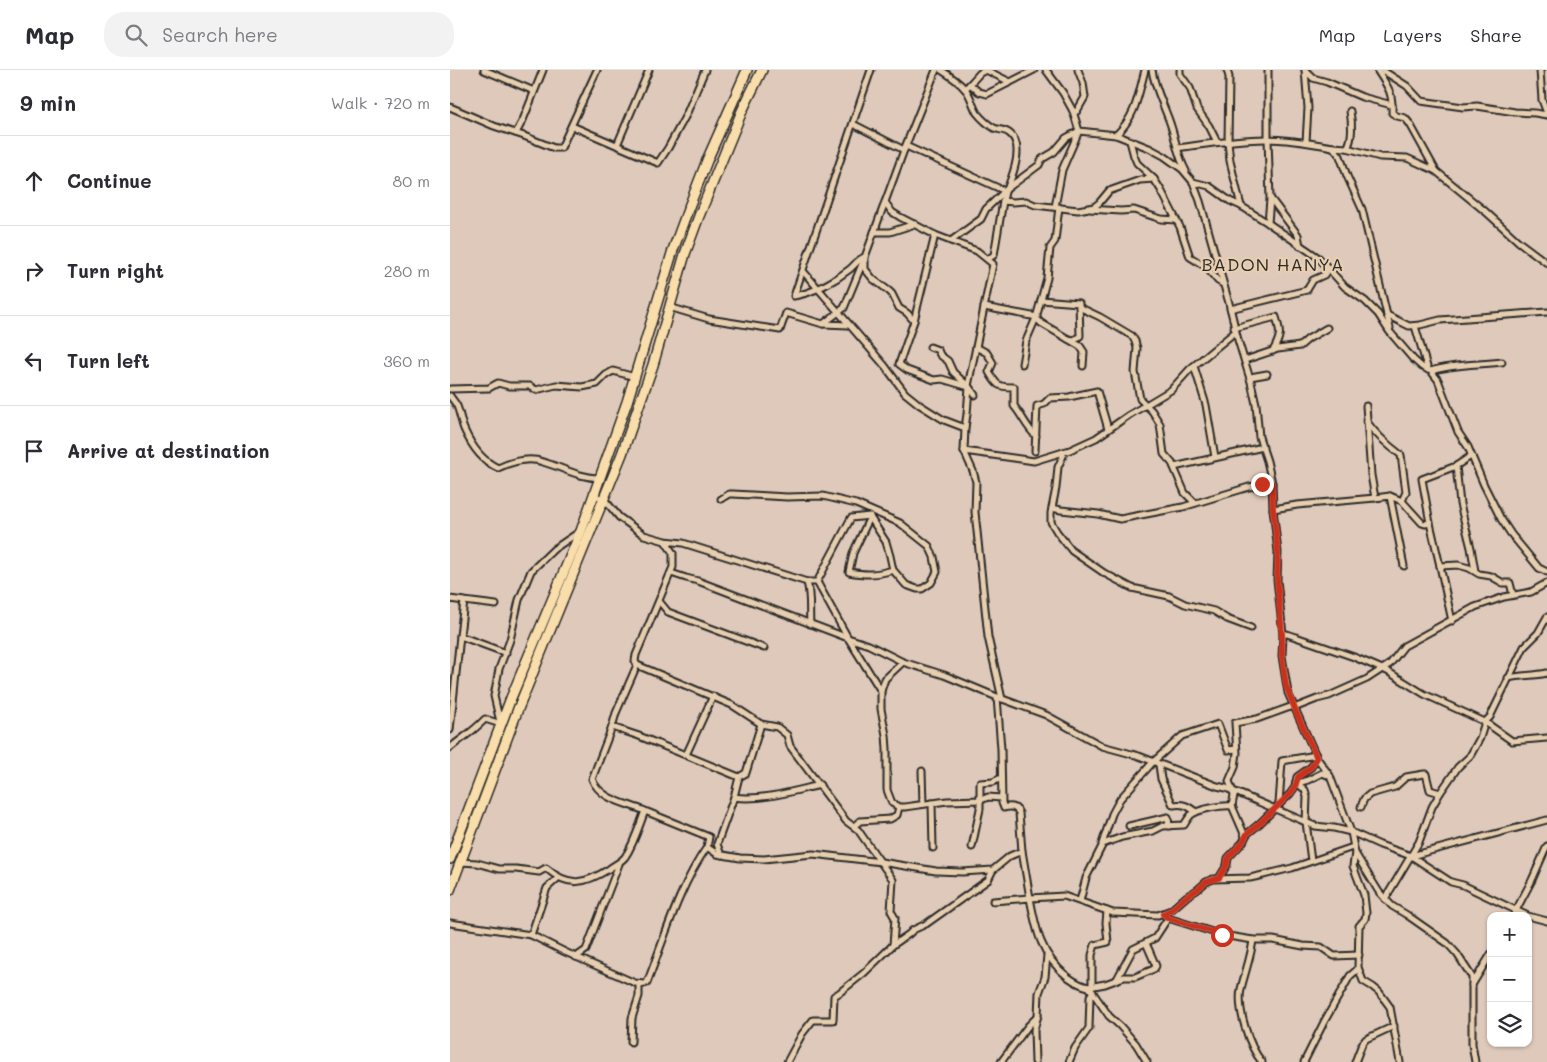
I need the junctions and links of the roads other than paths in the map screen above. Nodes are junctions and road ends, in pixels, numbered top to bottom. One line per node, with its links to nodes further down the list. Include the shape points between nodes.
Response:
1 (484, 70): 27 (street)
2 (543, 70): 27 (street)
3 (597, 70): 34 (street)
4 (649, 70): 43 (street)
5 (705, 70): 43 (street, via 686,115 660,161)
6 (747, 70): 102 (highway, via 680,231)
7 (762, 70): 74 (highway, via 699,216)
8 (871, 70): 33 (street)
9 (936, 70): 45 (street)
10 (941, 70): 26 (street)
11 (986, 70): 24 (street); 25 (street)
12 (1034, 70): 24 (street)
13 (1046, 70): 30 (street)
14 (1078, 70): 30 (street, via 1085,97 1077,111)
15 (1145, 70): 37 (street, via 1127,125)
16 (1152, 70): 46 (street)
17 (1180, 70): 40 (street, via 1197,109)
18 (1227, 70): 41 (street)
19 (1268, 70): 38 (street)
20 (1305, 70): 28 (street, via 1312,78); 42 (street)
21 (1377, 70): 28 (street, via 1393,98)
22 (1382, 70): 32 (street, via 1407,86 1421,101)
23 (1540, 70): 32 (street, via 1542,100)
24 (1010, 82): 25 (street, via 987,94)
25 (970, 84): 26 (street)
26 (965, 89): 52 (street, via 978,113 993,128 1013,137 1016,165)
27 (534, 91): 36 (street)
28 (1392, 105): 48 (street, via 1392,113 1405,118)
29 (450, 107): 36 (street)
30 (1073, 111): 35 (street)
31 (1350, 111): 47 (street, via 1350,143)
32 (1547, 114)
33 (852, 124): 45 (street); 70 (street)
34 (572, 126): 36 (street, via 561,148); 43 (street)
35 (1079, 131): 37 (street); 52 (street, via 1066,138 1039,165); 57 (street, via 1062,170)
36 (516, 133)
37 (1116, 136): 39 (street)
38 (1268, 139): 41 (street); 42 (street); 53 (street)
39 (1130, 140): 49 (street, via 1164,156); 50 (street, via 1137,163)
40 (1217, 142): 41 (street); 46 (street)
41 (1228, 142): 56 (street)
42 (1306, 142): 44 (street)
43 (617, 145)
44 (1333, 147): 47 (street); 80 (street, via 1340,156 1362,209)
45 (905, 148): 52 (street); 55 (street)
46 (1177, 148): 49 (street)
47 (1347, 148): 48 (street, via 1380,157 1407,158)
48 (1436, 171): 68 (street)
49 (1188, 174): 51 (street)
50 (1154, 179): 58 (street, via 1143,179 1109,191 1094,207); 59 (street)
51 (1193, 182): 56 (street, via 1209,186); 71 (street)
52 (1006, 189): 54 (street); 64 (street, via 986,209 982,219)
53 (1270, 199): 60 (street); 65 (street, via 1298,235)
54 (1003, 201): 57 (street, via 1026,201 1035,206); 67 (street, via 994,255)
55 (885, 202): 61 (street, via 895,214); 62 (street)
56 (1241, 206): 60 (street)
57 (1057, 207): 58 (street); 73 (street, via 1055,241 1050,248)
58 (1086, 209): 59 (street, via 1134,210 1161,220)
59 (1176, 220): 71 (street, via 1190,258 1206,267)
60 (1268, 223): 65 (street)
61 (915, 224): 62 (street, via 890,232); 63 (street)
62 (874, 232): 66 (street)
63 (936, 235): 64 (street); 82 (street)
64 (951, 241): 67 (street)
65 (1300, 246): 69 (street, via 1319,258)
66 (865, 257): 72 (street); 78 (street, via 844,308); 82 (street, via 865,269 892,294 899,308)
67 (988, 259): 75 (street, via 993,264)
68 (1547, 263)
69 (1328, 269): 77 (street, via 1313,280 1307,290); 88 (street, via 1345,287 1372,307)
70 (803, 272): 72 (street); 72 (street, via 794,296)
71 (1224, 284): 77 (street)
72 (818, 289): 78 (street)
73 (1041, 300): 76 (street, via 1079,302); 81 (street)
74 (669, 307): 83 (street, via 709,319 780,330 786,313); 110 (highway)
75 (984, 307): 81 (street); 92 (street)
76 (1079, 307): 89 (street); 109 (street, via 1132,336 1137,348 1135,372 1138,391)
77 (1230, 309): 87 (street)
78 (838, 312): 83 (street); 84 (street)
79 (1547, 312): 85 (street, via 1449,319)
80 (1386, 315): 85 (street); 88 (street)
81 (1037, 317): 90 (street, via 1041,323); 97 (street, via 1026,341)
82 (914, 322): 104 (street, via 899,364 934,380 942,379)
83 (823, 324): 84 (street)
84 (849, 325): 113 (street, via 905,393 920,406)
85 (1415, 326): 100 (street)
86 (1327, 328): 93 (street, via 1300,346)
87 (1235, 330): 93 (street, via 1276,317 1281,333); 95 (street); 99 (street)
88 (1391, 334): 100 (street, via 1413,359)
89 (1080, 336): 90 (street); 94 (street)
90 (1068, 339): 94 (street)
91 (930, 347): 104 (street, via 938,350)
92 (976, 347): 104 (street); 115 (street, via 987,353 993,363 989,372 994,382 1002,387 1014,387 1014,406)
93 (1272, 351): 95 (street)
94 (1084, 352): 98 (street)
95 (1245, 360): 103 (street)
96 (1502, 362): 100 (street)
97 (1022, 364)
98 (1083, 366)
99 (1194, 366): 109 (street, via 1171,390); 121 (street, via 1206,406)
100 (1429, 370): 120 (street, via 1438,380)
101 (1267, 374): 103 (street)
102 (635, 377): 105 (street, via 613,371 597,384 582,386 556,385 536,390 530,386 498,383 489,388); 108 (highway)
103 (1250, 377): 116 (street)
104 (968, 387): 107 (street); 113 (street)
105 (450, 389)
106 (450, 396): 124 (street, via 469,438 491,465 498,468 511,462 542,461 577,475)
107 (975, 396)
108 (626, 402): 110 (highway); 124 (highway)
109 (1146, 405): 114 (street); 122 (street, via 1160,424 1164,454)
110 (639, 406): 129 (highway)
111 (1366, 406): 112 (street)
112 (1367, 422): 128 (street); 131 (street, via 1402,455 1406,492)
113 (965, 428): 117 (street)
114 (1108, 429): 115 (street, via 1097,391 1050,398 1037,406); 119 (street, via 1096,438)
115 (1036, 436): 118 (street)
116 (1263, 447): 121 (street); 125 (street)
117 (964, 451): 119 (street, via 1034,461); 170 (street, via 976,482 975,512 988,637)
118 (1035, 452)
119 (1062, 452): 133 (street)
120 (1471, 456): 123 (street); 145 (street, via 1511,534 1539,568)
121 (1215, 457): 122 (street)
122 (1174, 466): 132 (street, via 1185,493)
123 (1456, 466): 137 (street, via 1422,480); 143 (street, via 1460,504)
124 (599, 478): 126 (highway)
125 (1272, 483): 132 (street); 134 (street)
126 (593, 494): 129 (street); 138 (highway)
127 (1390, 496): 128 (street); 131 (street); 140 (street)
128 (1374, 498): 134 (street)
129 (604, 499): 139 (street, via 619,517 644,535); 223 (highway)
130 (721, 499): 135 (street, via 728,494 823,496)
131 (1402, 501): 137 (street, via 1422,523)
132 (1195, 503): 133 (street, via 1120,519)
133 (1052, 508): 157 (street, via 1051,522 1065,543 1104,573 1132,588 1214,611)
134 (1273, 509): 158 (street)
135 (874, 511): 136 (street); 142 (street, via 900,523 929,546 937,572 931,583 917,589 906,585)
136 (870, 517): 142 (street, via 886,542); 142 (street, via 853,553 849,572 879,574); 147 (street, via 851,518)
137 (1430, 523): 141 (street)
138 (581, 531): 162 (street, via 554,549 531,572 519,600); 173 (highway)
139 (665, 541): 144 (street, via 673,553); 146 (street, via 683,543)
140 (1404, 566)
141 (1440, 566): 143 (street, via 1458,565); 155 (street)
142 (893, 570)
143 (1475, 571): 149 (street, via 1510,583)
144 (671, 572): 152 (street); 156 (street)
145 (1547, 572)
146 (807, 582): 147 (street); 156 (street)
147 (817, 582): 160 (street)
148 (1547, 583): 149 (street, via 1531,592)
149 (1513, 595): 155 (street, via 1475,607)
150 (450, 599): 151 (street)
151 (464, 601): 153 (street); 159 (street)
152 (659, 602): 161 (street, via 668,612); 164 (street, via 636,655)
153 (496, 605)
154 (1547, 616): 167 (street, via 1538,633 1524,647)
155 (1452, 621): 165 (street, via 1404,646)
156 (810, 624): 160 (street)
157 (1251, 628)
158 (1282, 634): 165 (street, via 1354,657); 171 (street, via 1286,686)
159 (460, 636): 162 (street); 176 (street)
160 (848, 638): 163 (street); 168 (street)
161 (764, 648)
162 (506, 653): 173 (street, via 494,696)
163 (903, 662): 168 (street, via 885,679); 170 (street)
164 (637, 665): 169 (street); 175 (street)
165 (1381, 670): 171 (street, via 1349,688); 172 (street)
166 (1547, 673): 167 (street)
167 (1508, 678): 172 (street)
168 (881, 690): 199 (street, via 887,790 892,803)
169 (713, 696): 174 (street); 180 (street)
170 (999, 698): 182 (street, via 1046,715 1102,746); 187 (street)
171 (1294, 707): 179 (street, via 1236,722); 181 (street)
172 (1485, 722): 177 (street, via 1512,741); 191 (street, via 1470,756)
173 (501, 724): 178 (street, via 485,719); 221 (highway)
174 (761, 724): 186 (street, via 746,773); 189 (street, via 777,727 787,735 790,746)
175 (612, 726): 180 (street); 202 (street, via 592,779 594,785 603,795)
176 (450, 730)
177 (1547, 738)
178 (450, 748)
179 (1236, 749): 182 (street, via 1228,750 1218,724 1182,736); 190 (street, via 1230,781)
180 (686, 755): 186 (street)
181 (1316, 756): 185 (street); 188 (street, via 1311,767 1299,775); 197 (street, via 1282,761)
182 (1153, 762): 183 (street); 211 (street, via 1120,799)
183 (1159, 765): 190 (street); 203 (street, via 1173,805 1180,803)
184 (922, 771): 196 (street)
185 (1330, 776): 188 (street, via 1322,773); 209 (street)
186 (739, 777): 192 (street)
187 (1001, 778): 193 (street); 194 (street, via 980,783)
188 (1297, 782): 197 (street); 205 (street, via 1306,791)
189 (820, 785): 192 (street, via 786,793 743,798); 206 (street, via 846,821)
190 (1234, 792): 198 (street); 201 (street)
191 (1440, 793): 200 (street, via 1430,790 1426,774 1406,777 1395,787 1370,794); 220 (street)
192 (734, 796): 219 (street, via 717,844)
193 (1001, 798): 194 (street, via 988,796); 217 (street, via 1004,808 1010,806 1019,813)
194 (981, 800): 195 (street); 212 (street)
195 (932, 803): 196 (street); 216 (street)
196 (923, 804): 199 (street)
197 (1279, 804): 201 (street)
198 (1232, 806): 203 (street); 210 (street)
199 (899, 807): 206 (street, via 897,815 890,819 860,821)
200 (1361, 807)
201 (1274, 809): 205 (street); 210 (street)
202 (646, 811): 215 (street, via 709,837); 225 (street, via 629,850)
203 (1196, 812): 208 (street, via 1184,825)
204 (1547, 820): 220 (street)
205 (1306, 822): 209 (street); 222 (street)
206 (854, 826): 224 (street)
207 (1129, 826): 208 (street, via 1168,817)
208 (1169, 826): 211 (street)
209 (1350, 832): 213 (street); 220 (street)
210 (1245, 836): 228 (street, via 1228,858)
211 (1102, 845): 233 (street, via 1086,878)
212 (972, 846)
213 (1353, 846): 218 (street); 222 (street)
214 (1547, 846): 236 (street)
215 (707, 847): 219 (street); 252 (street, via 680,899 647,983)
216 (933, 848)
217 (1022, 852): 226 (street, via 1010,856); 230 (street)
218 (1355, 853): 231 (street); 247 (street, via 1353,866 1364,895 1366,913 1360,926)
219 (721, 855): 224 (street, via 764,859 813,854)
220 (1411, 856): 231 (street); 235 (street, via 1451,882 1491,897)
221 (450, 858)
222 (1310, 861): 228 (street, via 1250,878)
223 (460, 862): 227 (street, via 539,872 546,868); 229 (highway)
224 (881, 862): 226 (street, via 936,871); 245 (street, via 893,880)
225 (619, 863): 227 (street, via 590,880 579,882); 248 (street, via 586,950)
226 (993, 870): 245 (street, via 988,880)
227 (558, 878): 242 (street, via 547,888)
228 (1219, 878): 237 (street, via 1206,882)
229 (450, 890)
230 (1030, 898): 232 (street); 233 (street, via 1064,896); 246 (street, via 1035,927)
231 (1385, 899): 253 (street, via 1447,943 1472,977)
232 (993, 901)
233 (1080, 901): 234 (street)
234 (1107, 911): 237 (street); 254 (street, via 1108,942 1095,946)
235 (1514, 912)
236 (1516, 912)
237 (1163, 914): 239 (street)
238 (1532, 917): 240 (street)
239 (1168, 918): 243 (street, via 1218,934); 244 (street, via 1154,938)
240 (1547, 921)
241 (450, 923): 242 (street)
242 (531, 935): 248 (street)
243 (1253, 940): 247 (street, via 1321,947 1334,956); 263 (street, via 1240,997 1250,1040)
244 (1146, 943): 251 (street, via 1133,949); 251 (street, via 1156,966 1154,969)
245 (893, 945): 258 (street, via 864,974 834,996 833,1020 813,1020)
246 (1047, 955): 254 (street, via 1070,978); 255 (street)
247 (1359, 955): 250 (street)
248 (576, 957): 252 (street)
249 (1489, 957): 253 (street)
250 (1358, 969): 256 (street, via 1363,981 1373,986 1390,1007); 264 (street, via 1350,976)
251 (1117, 980): 254 (street)
252 (639, 984): 257 (street)
253 (1472, 986): 267 (street)
254 (1091, 989): 261 (street, via 1089,1028); 262 (street)
255 (1038, 1015): 259 (street); 260 (street, via 1034,1030)
256 (1394, 1026): 265 (street, via 1366,1039); 266 (street)
257 (631, 1042)
258 (787, 1062)
259 (1001, 1062)
260 (1035, 1062)
261 (1069, 1062)
262 (1147, 1062)
263 (1262, 1062)
264 (1304, 1062)
265 (1355, 1062)
266 (1400, 1062)
267 (1475, 1062)

